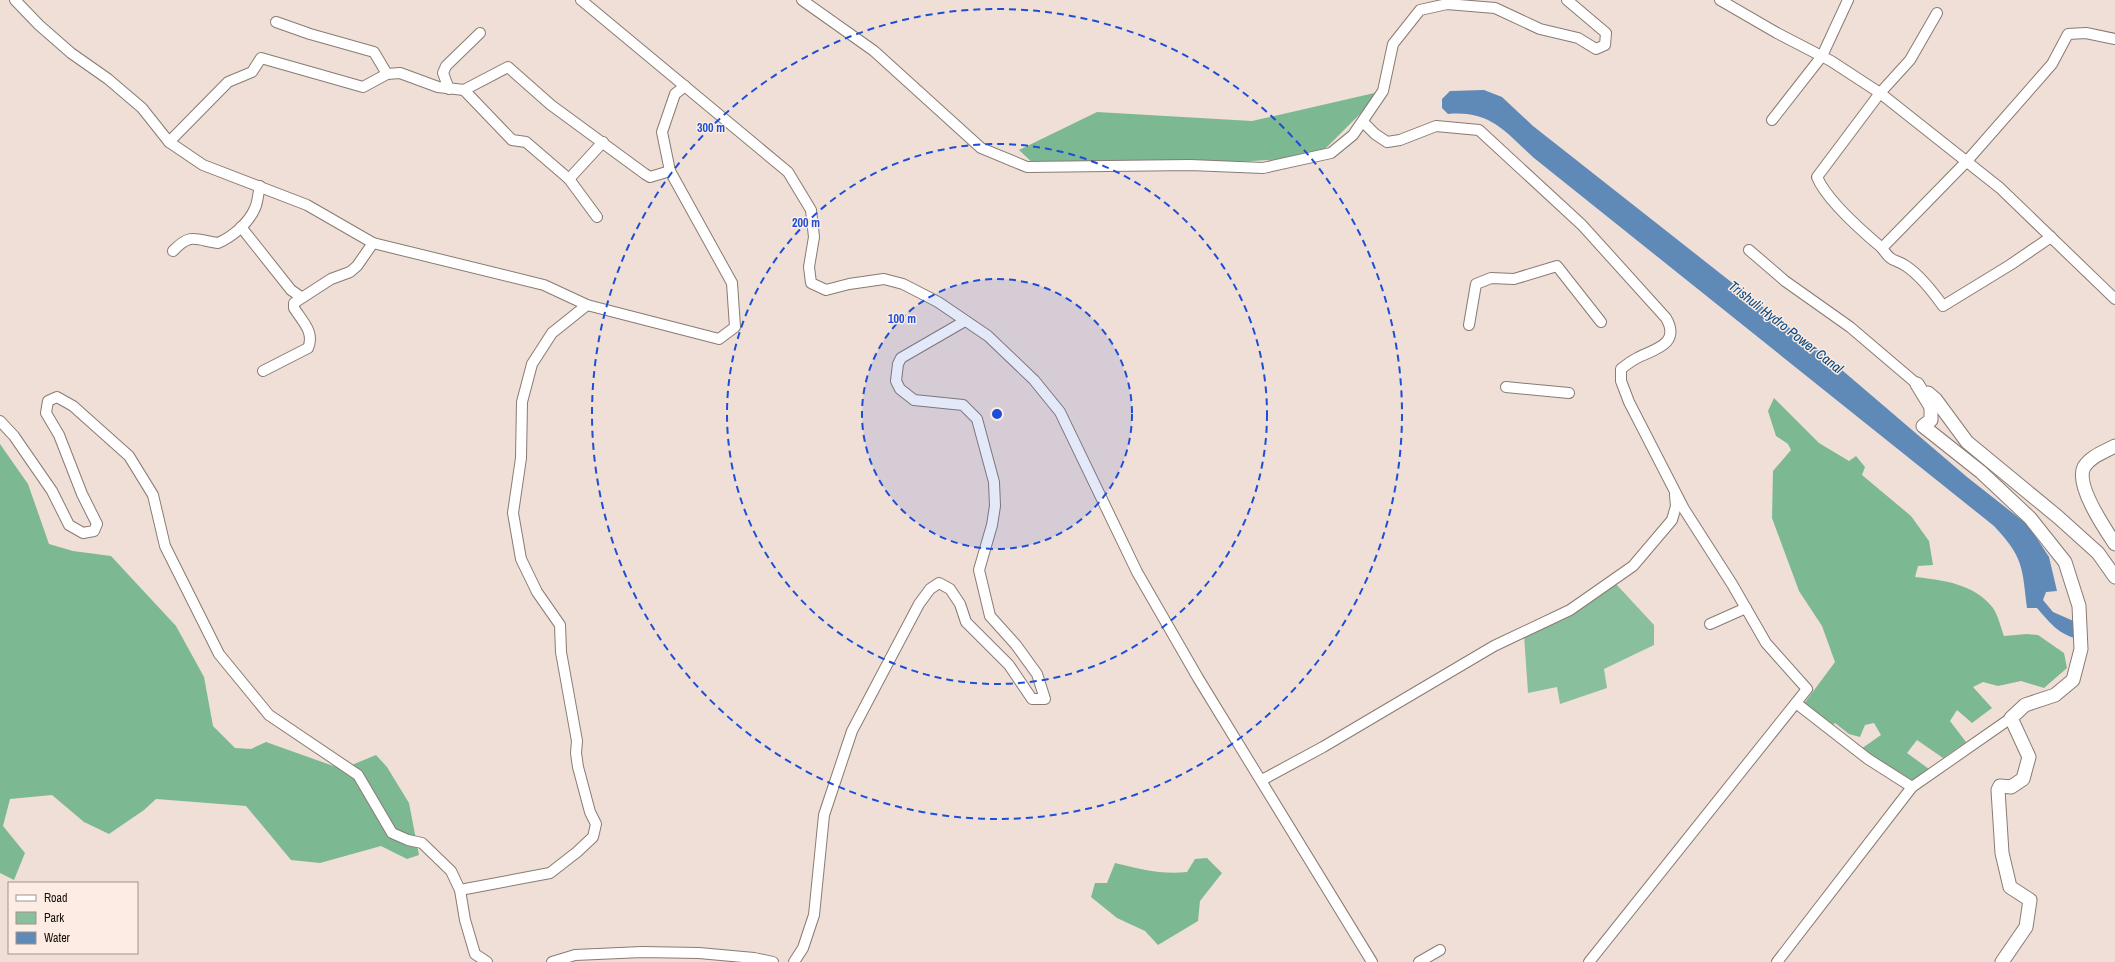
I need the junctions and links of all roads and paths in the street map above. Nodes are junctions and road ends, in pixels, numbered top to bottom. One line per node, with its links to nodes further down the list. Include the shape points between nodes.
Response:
1 (15, 0): 21 (street, via 38,25 142,108)
2 (581, 0): 15 (street)
3 (802, 0): 20 (street, via 874,51 981,148 1027,167 1190,164 1264,168 1332,153 1353,135)
4 (1480, 0): 8 (street)
5 (1567, 0): 8 (street, via 1606,33 1605,45 1596,49 1578,38 1540,29)
6 (1720, 0): 13 (street)
7 (1848, 0): 13 (street)
8 (1495, 8): 20 (street, via 1447,4 1420,10 1393,44 1383,91)
9 (1937, 13): 18 (street, via 1910,60)
10 (276, 22): 14 (street, via 374,52)
11 (480, 33): 16 (street, via 446,66 443,73)
12 (2115, 39): 23 (street, via 2086,33 2068,34 2052,64)
13 (1822, 56): 18 (street); 19 (street)
14 (387, 74): 16 (street, via 400,73 438,88); 21 (street, via 363,87 262,58 252,72 228,82)
15 (685, 86): 24 (street, via 675,94 662,132); 37 (street, via 788,172 811,210 814,237 809,267 811,283 826,290 884,279 904,284 938,302)
16 (449, 89): 17 (street)
17 (464, 90): 22 (street, via 508,67 551,105); 25 (street, via 512,140 526,142)
18 (1880, 93): 23 (street); 31 (street, via 1817,177 1841,208)
19 (1772, 120)
20 (1363, 122): 46 (street, via 1387,142 1400,140 1436,126 1479,130 1582,226 1666,318 1671,331 1669,338 1663,346 1621,369 1621,381 1629,402)
21 (169, 142): 26 (street, via 203,165)
22 (603, 142): 24 (street, via 650,177); 25 (street)
23 (1967, 161): 29 (street); 31 (street)
24 (670, 171): 36 (street, via 732,284 735,327 720,339)
25 (569, 179): 27 (street)
26 (260, 186): 28 (street, via 256,208); 30 (street, via 307,205)
27 (598, 218)
28 (241, 227): 33 (street, via 224,241 218,243 192,238 182,242); 34 (street, via 291,290)
29 (2051, 236): 31 (street, via 2010,265 1943,306 1931,290 1906,266 1889,259); 35 (street)
30 (373, 243): 34 (street, via 358,266 350,272 331,279); 36 (street, via 544,285)
31 (1882, 248)
32 (1749, 250): 41 (street, via 1786,281 1850,327)
33 (173, 251)
34 (301, 297): 40 (street, via 294,302 294,308 311,333 308,348)
35 (2115, 299)
36 (587, 306): 55 (street, via 552,333 532,364 522,402 521,458 513,513 521,559 537,592 560,625 560,652 577,741 576,753 590,812 596,824 593,837 550,872)
37 (965, 321): 53 (street, via 988,336 1012,357 1060,412 1137,572 1198,678); 60 (street, via 902,358 897,368 896,381 900,389 914,400 963,405 977,419 994,482 995,506 992,525 980,570 990,616 1037,674 1045,699 1032,699 1009,665 966,622 960,604 950,589 940,583 930,589 919,604 852,731 824,815 814,915 803,948)
38 (1601, 322): 39 (street, via 1557,266 1514,279 1491,278 1476,284)
39 (1469, 325)
40 (263, 370)
41 (1917, 384): 48 (street, via 1936,400 1967,442 2098,553); 52 (street, via 1931,407 1931,420 1923,426 1981,472 2030,518 2064,562 2079,606 2081,649 2073,680 2055,696 2025,705)
42 (1506, 387): 43 (street)
43 (1569, 393)
44 (0, 421): 55 (street, via 14,436 52,491 69,525 83,533 94,531 97,524 46,413 48,401 57,397 73,406 129,456 153,495 165,546 219,654 269,715 358,775 392,833 422,843 451,871)
45 (2115, 446): 47 (street, via 2094,456 2084,468 2082,481 2097,517)
46 (1675, 491): 49 (street); 53 (street, via 1676,506 1672,520 1633,566 1570,610 1494,646 1324,747)
47 (2115, 544)
48 (2115, 577)
49 (1746, 608): 50 (street); 51 (street, via 1766,643 1807,689)
50 (1710, 624)
51 (1796, 703): 54 (street, via 1868,759); 63 (street)
52 (2012, 718): 54 (street); 65 (street, via 2029,757 2023,779 2011,787 2000,786 1998,790 2002,853 2010,887 2030,900 2026,927)
53 (1262, 780): 61 (street)
54 (1912, 787): 64 (street)
55 (460, 890): 57 (street, via 475,954)
56 (1440, 950): 62 (street)
57 (487, 962)
58 (552, 962): 59 (street, via 575,955 642,952 699,953)
59 (773, 962)
60 (794, 962)
61 (1372, 962)
62 (1419, 962)
63 (1588, 962)
64 (1777, 962)
65 (2002, 962)

